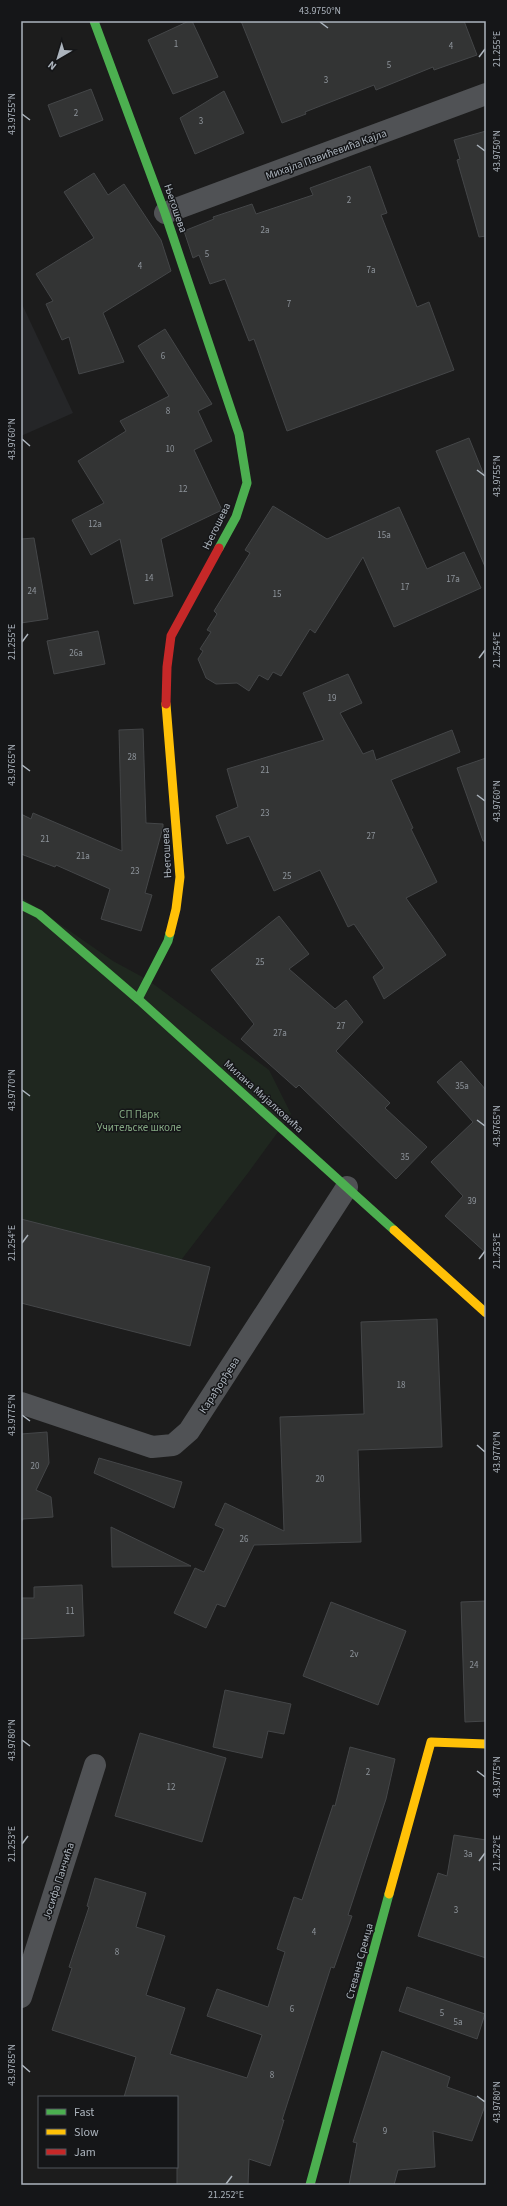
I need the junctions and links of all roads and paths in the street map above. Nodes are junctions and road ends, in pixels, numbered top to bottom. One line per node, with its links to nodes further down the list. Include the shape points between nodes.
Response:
1 (94, 21): 3 (street, Његошева)
2 (486, 94): 3 (street, Михајла Павићевића Кајла)
3 (165, 213): 5 (street, Његошева, via 239,434 247,483 236,517 171,636 166,702 180,877 168,941)
4 (21, 905): 5 (street, Милана Мијалковића, via 39,914)
5 (138, 999): 6 (street, Милана Мијалковића)
6 (347, 1187): 7 (street, Милана Мијалковића); 8 (street, Карађорђева, via 189,1431 173,1445 152,1447)
7 (486, 1313)
8 (21, 1403)
9 (486, 1744): 12 (street, Стевана Сремца, via 431,1742)
10 (95, 1765): 11 (street, Јосифа Панчића)
11 (21, 1997)
12 (310, 2185)

